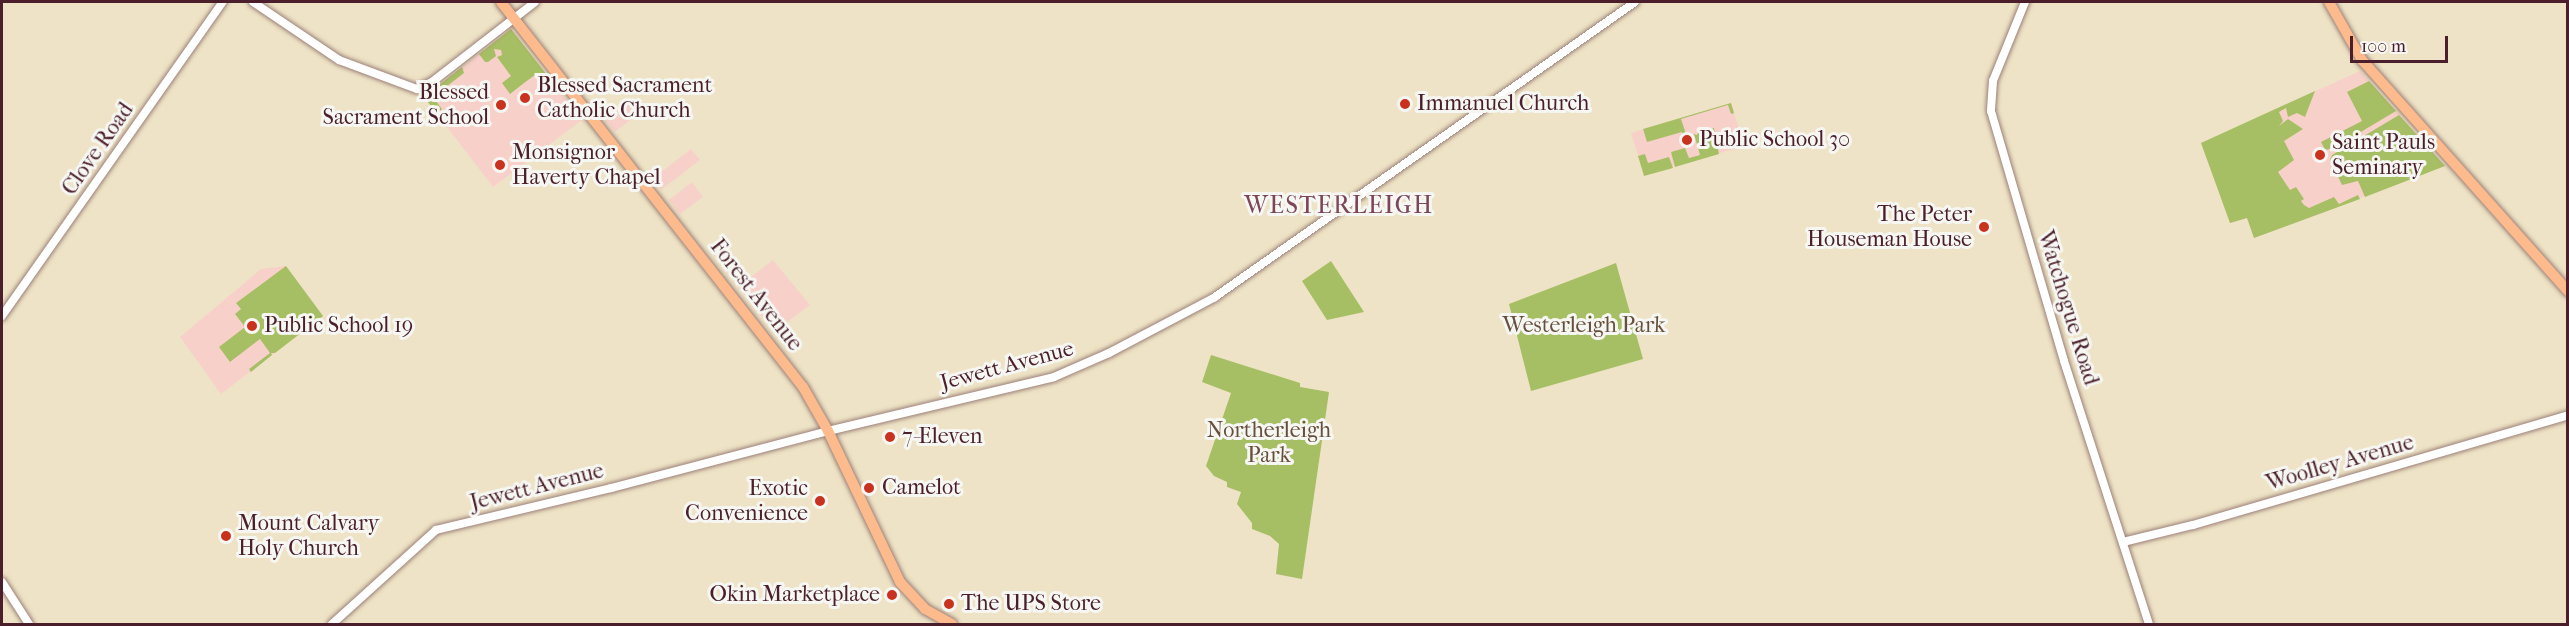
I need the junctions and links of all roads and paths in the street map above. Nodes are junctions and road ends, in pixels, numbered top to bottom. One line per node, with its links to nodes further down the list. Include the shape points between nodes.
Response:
1 (223, 2): 10 (street, Clove Road)
2 (253, 2): 8 (street, via 339,60 413,89 432,82)
3 (501, 2): 8 (main road, Forest Avenue)
4 (535, 2): 8 (street)
5 (1635, 2): 12 (street, Jewett Avenue, via 1200,306 1063,374)
6 (2025, 2): 13 (street, Watchogue Road, via 1993,81 1991,111 2060,350)
7 (2329, 2): 9 (main road, via 2362,60)
8 (513, 18): 12 (main road, Forest Avenue, via 773,347 803,387)
9 (2568, 291)
10 (2, 316)
11 (2568, 415): 13 (street, Woolley Avenue, via 2193,525)
12 (828, 431): 16 (street, Jewett Avenue, via 436,531); 17 (main road, Forest Avenue, via 900,582 925,609)
13 (2122, 542): 18 (street, Watchogue Road)
14 (2, 582): 15 (street)
15 (29, 624)
16 (332, 624)
17 (952, 624)
18 (2149, 624)

